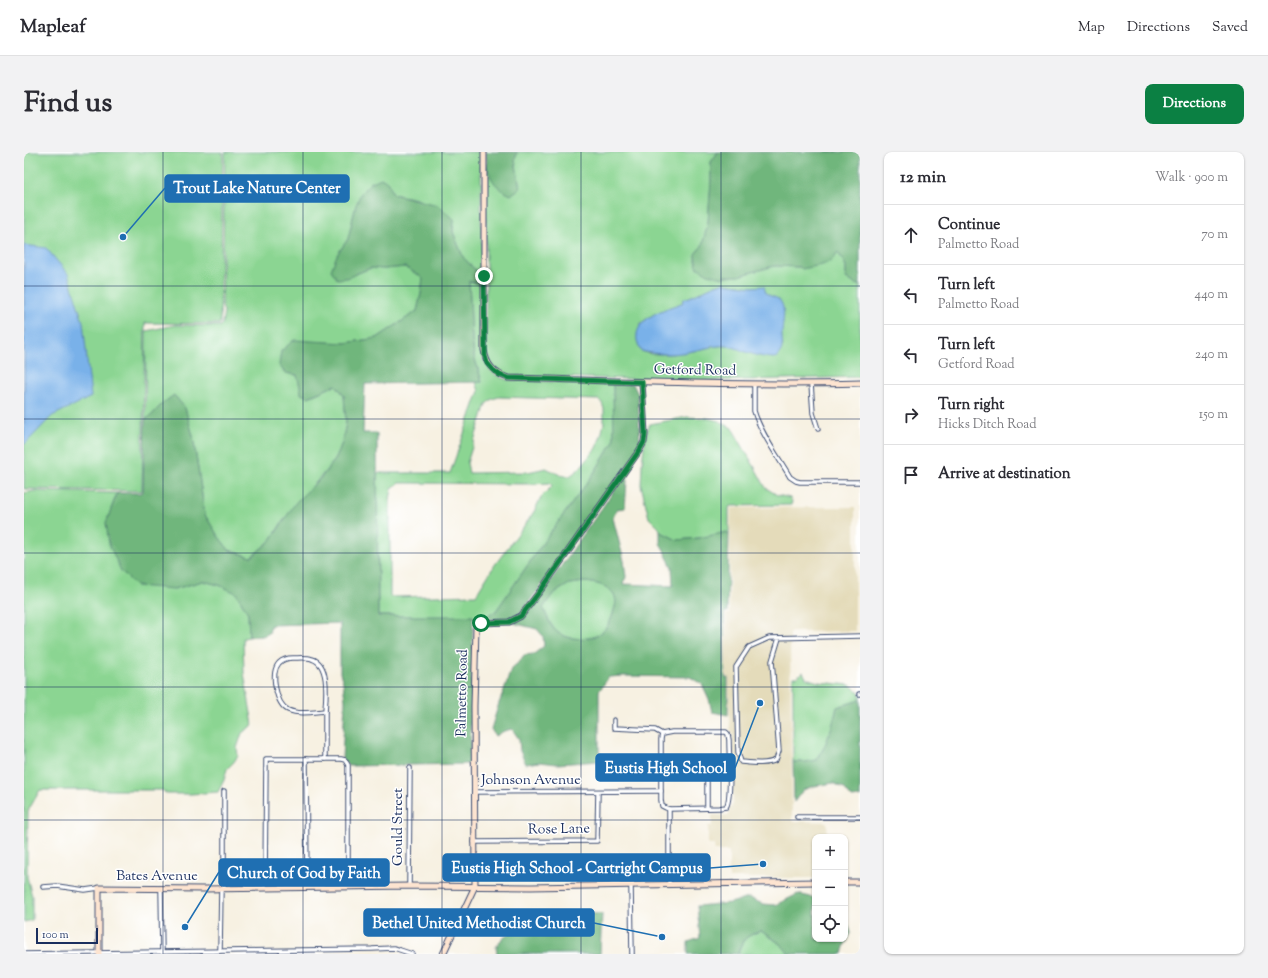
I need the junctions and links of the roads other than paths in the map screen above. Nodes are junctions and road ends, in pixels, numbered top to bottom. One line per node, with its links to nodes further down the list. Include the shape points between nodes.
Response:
1 (484, 152): 2 (street, Getford Road, via 484,350 487,363 493,370 508,378)
2 (642, 382): 4 (street, Getford Road); 19 (street, Palmetto Road, via 645,434 639,451 521,616 509,622 481,623 476,627)
3 (860, 383): 5 (street, Getford Road)
4 (754, 384): 5 (street, Getford Road); 7 (street, via 756,415 790,477 800,482)
5 (811, 384): 6 (street, via 813,413)
6 (818, 429)
7 (860, 482)
8 (860, 636): 9 (street)
9 (779, 638): 9 (street, via 772,661 779,751 776,760 772,762 741,762 738,752 736,668 749,647 769,638)
10 (325, 711): 10 (street, via 325,677 320,663 312,658 286,659 279,663 274,679 284,706 292,711); 15 (street)
11 (614, 720): 12 (street, via 614,728 655,730)
12 (662, 734): 13 (street, via 724,731 728,734); 18 (street)
13 (729, 758): 21 (street, via 713,759 708,762); 21 (street, via 729,804 726,807)
14 (306, 759): 15 (street); 34 (street); 39 (street, via 266,759)
15 (325, 759): 35 (street, via 345,760 348,765)
16 (410, 768): 30 (street, Gould Street)
17 (224, 791): 38 (street)
18 (661, 791): 20 (street, Johnson Avenue); 22 (street, via 662,806)
19 (474, 792): 20 (street, Johnson Avenue); 25 (street, Palmetto Road)
20 (598, 792): 25 (street, Rose Lane, via 597,841)
21 (707, 808): 22 (street)
22 (669, 809): 29 (street)
23 (797, 817): 24 (street)
24 (860, 817)
25 (474, 842): 31 (street, Palmetto Road)
26 (812, 882): 29 (street, Bates Avenue)
27 (848, 882): 28 (street)
28 (860, 882)
29 (669, 885): 32 (street, Bates Avenue)
30 (409, 886): 31 (street, Bates Avenue); 35 (street, Bates Avenue)
31 (475, 886): 32 (street, Bates Avenue); 45 (street, Palmetto Road)
32 (631, 886): 46 (street)
33 (43, 887): 36 (street, via 85,890)
34 (307, 887): 35 (street, Bates Avenue); 39 (street, Bates Avenue)
35 (348, 887)
36 (99, 888): 37 (street, Bates Avenue); 41 (street)
37 (161, 888): 38 (street, Bates Avenue); 42 (street)
38 (222, 888): 39 (street, Bates Avenue); 40 (street)
39 (265, 888)
40 (220, 951): 42 (street); 44 (street, via 394,948)
41 (98, 953): 42 (street); 43 (street)
42 (162, 953)
43 (24, 954)
44 (412, 954)
45 (443, 954)
46 (632, 954)

